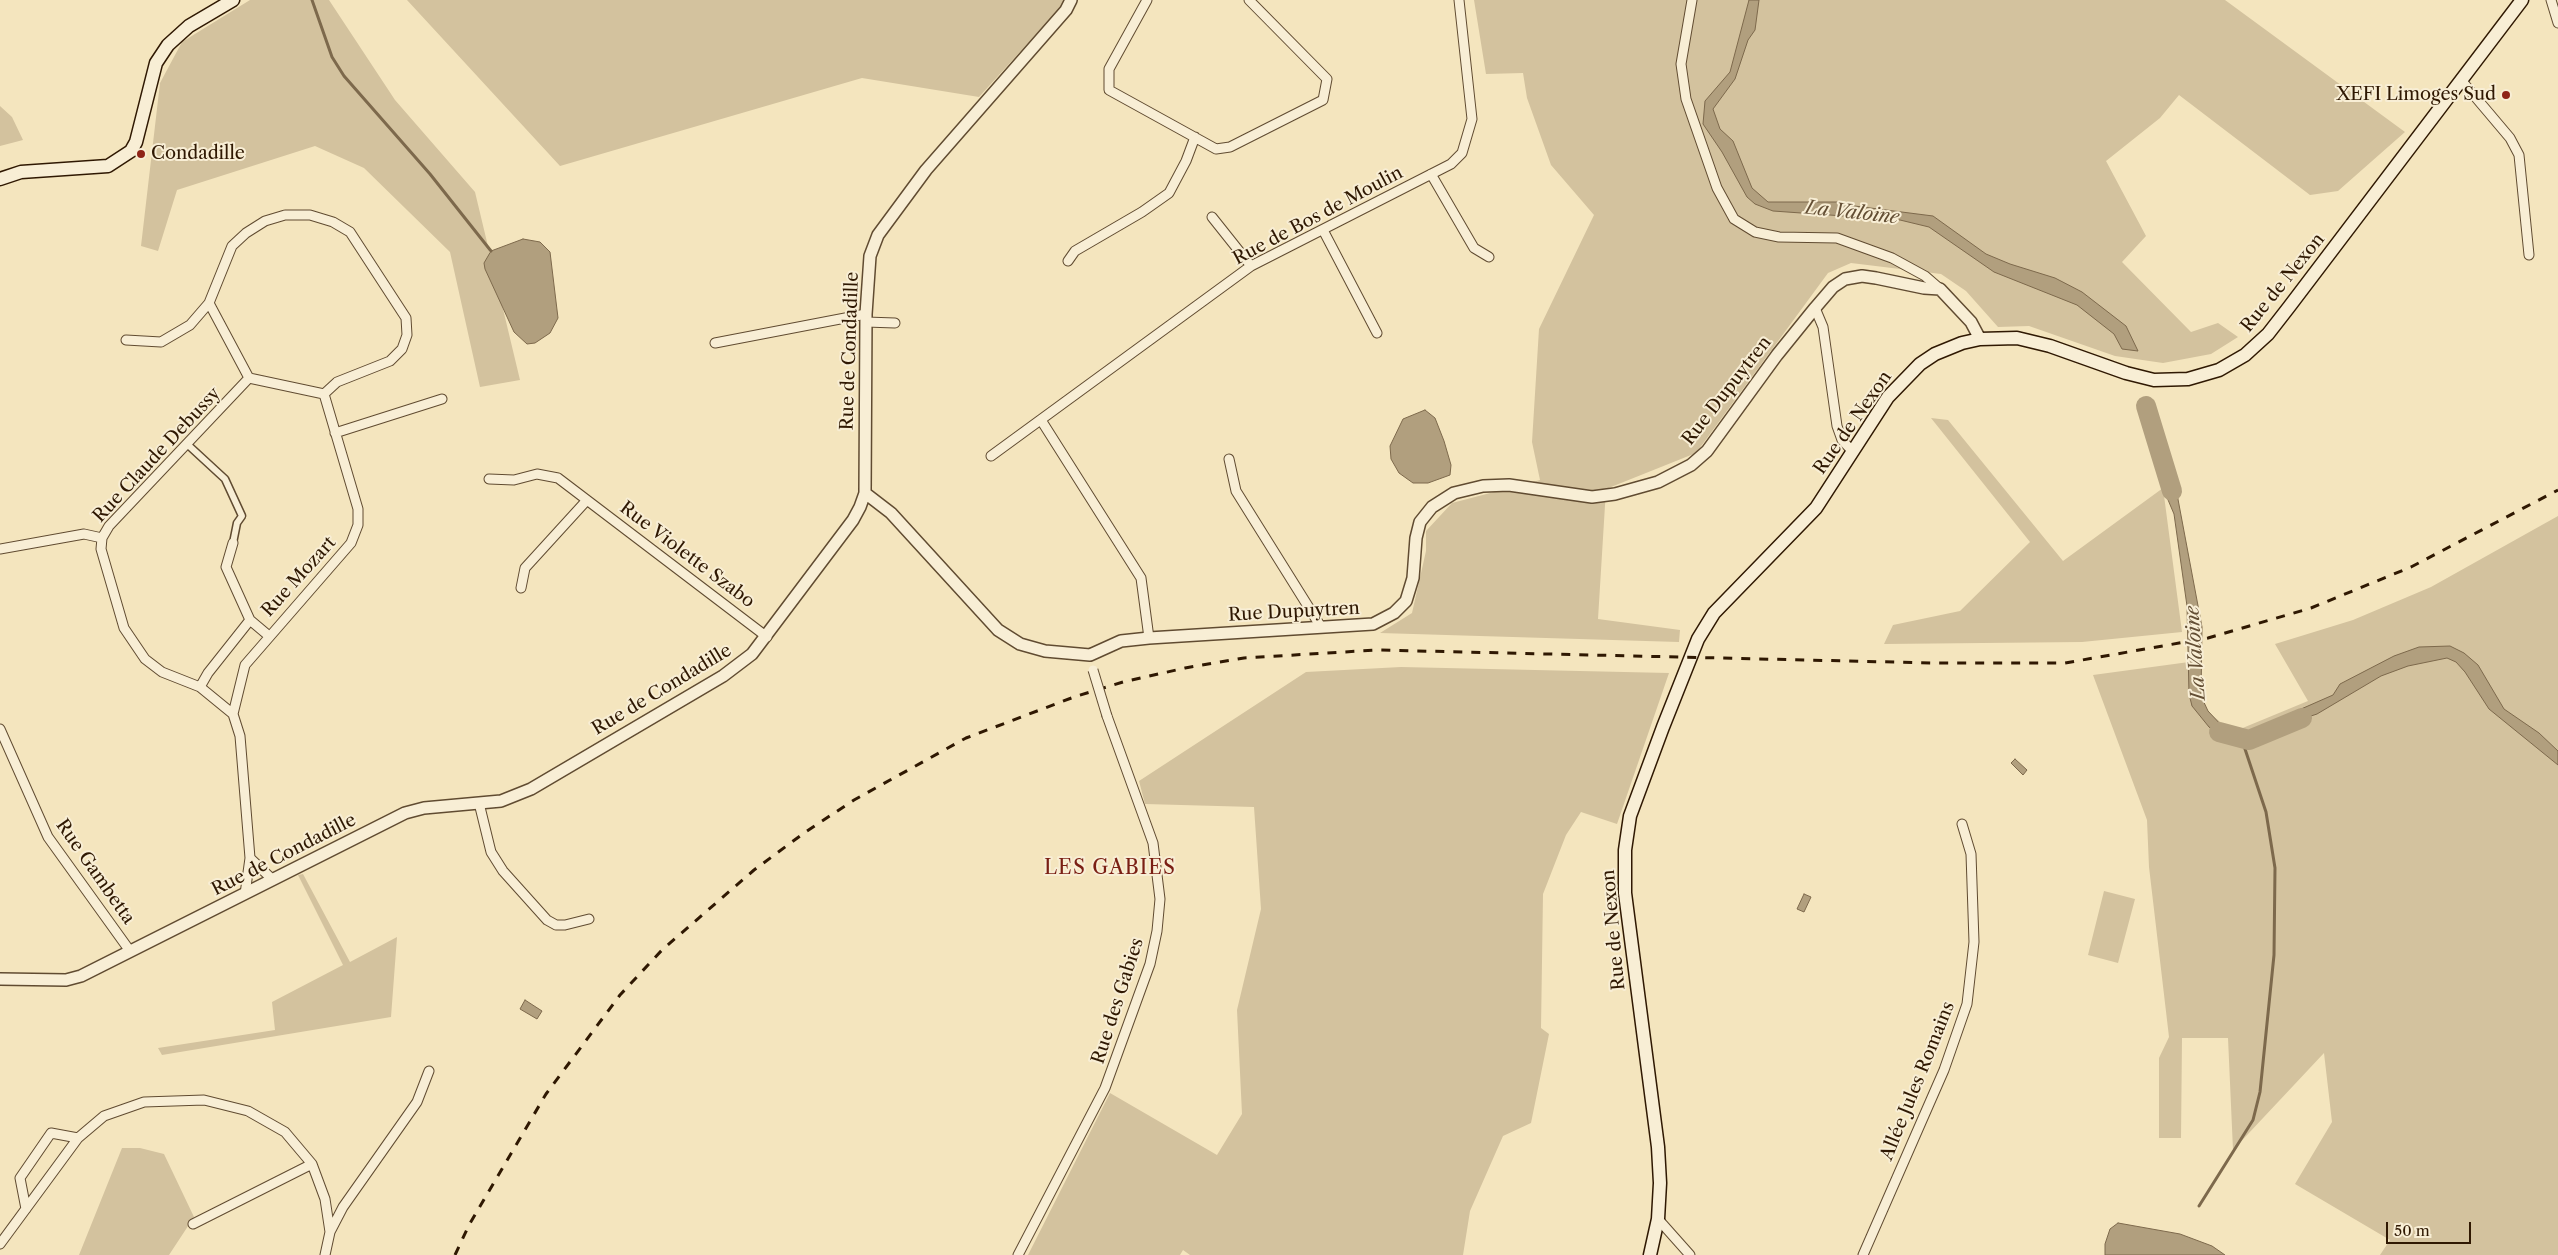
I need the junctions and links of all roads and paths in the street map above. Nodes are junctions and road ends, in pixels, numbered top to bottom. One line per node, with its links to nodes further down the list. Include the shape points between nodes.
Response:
1 (234, 0): 13 (main road, via 189,26 168,45 156,63 136,142 131,150 108,166 20,172)
2 (1071, 0): 23 (street, Rue de Condadille, via 1066,10 926,170 878,235 870,256)
3 (1147, 0): 11 (street, via 1109,69 1109,90)
4 (1249, 0): 11 (street, via 1327,79 1323,100 1230,147 1216,149)
5 (1458, 0): 12 (street, Rue de Bos de Moulin, via 1472,119 1462,153 1451,164)
6 (1692, 0): 20 (street, via 1681,64 1686,99 1716,188 1734,219 1755,232 1779,237 1837,238 1892,258)
7 (2522, 0): 10 (main road, Rue de Nexon)
8 (2552, 0): 9 (street)
9 (2558, 23)
10 (2462, 80): 16 (street, via 2510,138 2519,155); 26 (main road, Rue de Nexon, via 2268,334 2245,355 2219,370 2188,379 2154,380 2032,340)
11 (1195, 137): 18 (street, via 1170,193 1075,251)
12 (1431, 174): 15 (street, Rue de Bos de Moulin); 17 (street, via 1474,248)
13 (0, 179)
14 (1212, 216): 19 (street)
15 (1323, 230): 19 (street, Rue de Bos de Moulin); 25 (street)
16 (2529, 255)
17 (1489, 257)
18 (1068, 261)
19 (1251, 266): 32 (street, Rue de Bos de Moulin)
20 (1940, 289): 22 (street, Rue Dupuytren, via 1862,276 1833,287); 26 (street, via 1971,322)
21 (209, 303): 27 (street, via 190,325 161,342); 29 (street); 30 (street, via 232,246 265,221 286,215 310,215 350,232 406,318 407,335 402,349 390,361 337,382)
22 (1815, 308): 35 (street, via 1823,327 1837,426 1842,440); 46 (street, Rue Dupuytren, via 1707,451 1691,465 1658,482 1592,497 1509,485 1483,486 1454,493 1432,507 1420,522 1413,578 1406,601 1394,613 1372,624)
23 (866, 318): 24 (street); 28 (street); 39 (street, Rue de Condadille)
24 (895, 323)
25 (1377, 333)
26 (1980, 339): 35 (main road, Rue de Nexon, via 1948,348 1920,364 1888,397)
27 (126, 340)
28 (715, 343)
29 (250, 378): 30 (street); 34 (street, Rue Claude Debussy)
30 (324, 394): 33 (street, Rue Mozart)
31 (442, 399): 33 (street)
32 (1041, 420): 36 (street, Rue de Bos de Moulin); 49 (street, via 1140,578)
33 (336, 433): 47 (street, Rue Mozart, via 358,509 358,525 351,543)
34 (187, 444): 41 (street, Rue Claude Debussy, via 109,526); 42 (street, via 225,479 242,516 237,523)
35 (1853, 452): 66 (main road, Rue de Nexon, via 1816,508 1714,613 1698,639 1630,816 1625,850 1625,893 1658,1147)
36 (991, 456)
37 (1229, 459): 46 (street, via 1236,491)
38 (489, 479): 40 (street, Rue Violette Szabo, via 514,480 537,474 558,478)
39 (865, 493): 48 (street, Rue de Condadille, via 853,520); 50 (street, Rue Dupuytren, via 891,513 998,630 1020,644 1046,651)
40 (587, 500): 44 (street, via 525,568); 48 (street, Rue Violette Szabo)
41 (102, 538): 43 (street, via 84,534); 51 (street, Rue Claude Debussy, via 102,549 124,628 134,644 145,660 162,672)
42 (233, 543): 45 (street, via 226,566)
43 (0, 549)
44 (521, 588)
45 (250, 620): 47 (street, Rue Mozart); 51 (street, Rue Mozart)
46 (1321, 627): 49 (street, Rue Dupuytren)
47 (269, 636): 52 (street, Rue Mozart, via 245,665)
48 (767, 637): 54 (street, Rue de Condadille, via 752,654 723,676 531,789 501,801)
49 (1149, 638): 50 (street, Rue Dupuytren, via 1121,641)
50 (1090, 655): 71 (street, Rue des Gabies, bridge, via 1107,716 1153,843 1160,898 1157,932 1150,964 1105,1088)
51 (200, 686): 52 (street, Rue Claude Debussy)
52 (233, 714): 56 (street, via 240,736)
53 (0, 729): 60 (street, Rue Gambetta, via 48,838)
54 (479, 804): 57 (street, Rue de Condadille, via 424,808 404,813); 59 (street, via 490,852 547,920 565,925)
55 (1962, 824): 74 (street, Allée Jules Romains, via 1971,854 1974,932 1967,1004 1944,1070)
56 (250, 858): 57 (street); 58 (street)
57 (273, 880): 58 (street, Rue de Condadille)
58 (246, 894): 60 (street, Rue de Condadille)
59 (589, 919)
60 (130, 951): 61 (street, Rue de Condadille, via 81,976 66,980)
61 (0, 979)
62 (429, 1071): 68 (street, via 417,1102 343,1207)
63 (78, 1138): 64 (street, via 104,1116 144,1102 204,1100 248,1111 285,1132); 65 (street); 65 (street, via 51,1133 20,1178)
64 (312, 1164): 67 (street); 68 (street, via 325,1198)
65 (26, 1209): 69 (street)
66 (1658, 1218): 72 (main road, Rue de Nexon); 73 (street)
67 (193, 1224)
68 (330, 1232): 70 (street)
69 (0, 1244)
70 (325, 1255)
71 (1018, 1255)
72 (1651, 1255)
73 (1690, 1255)
74 (1863, 1255)

